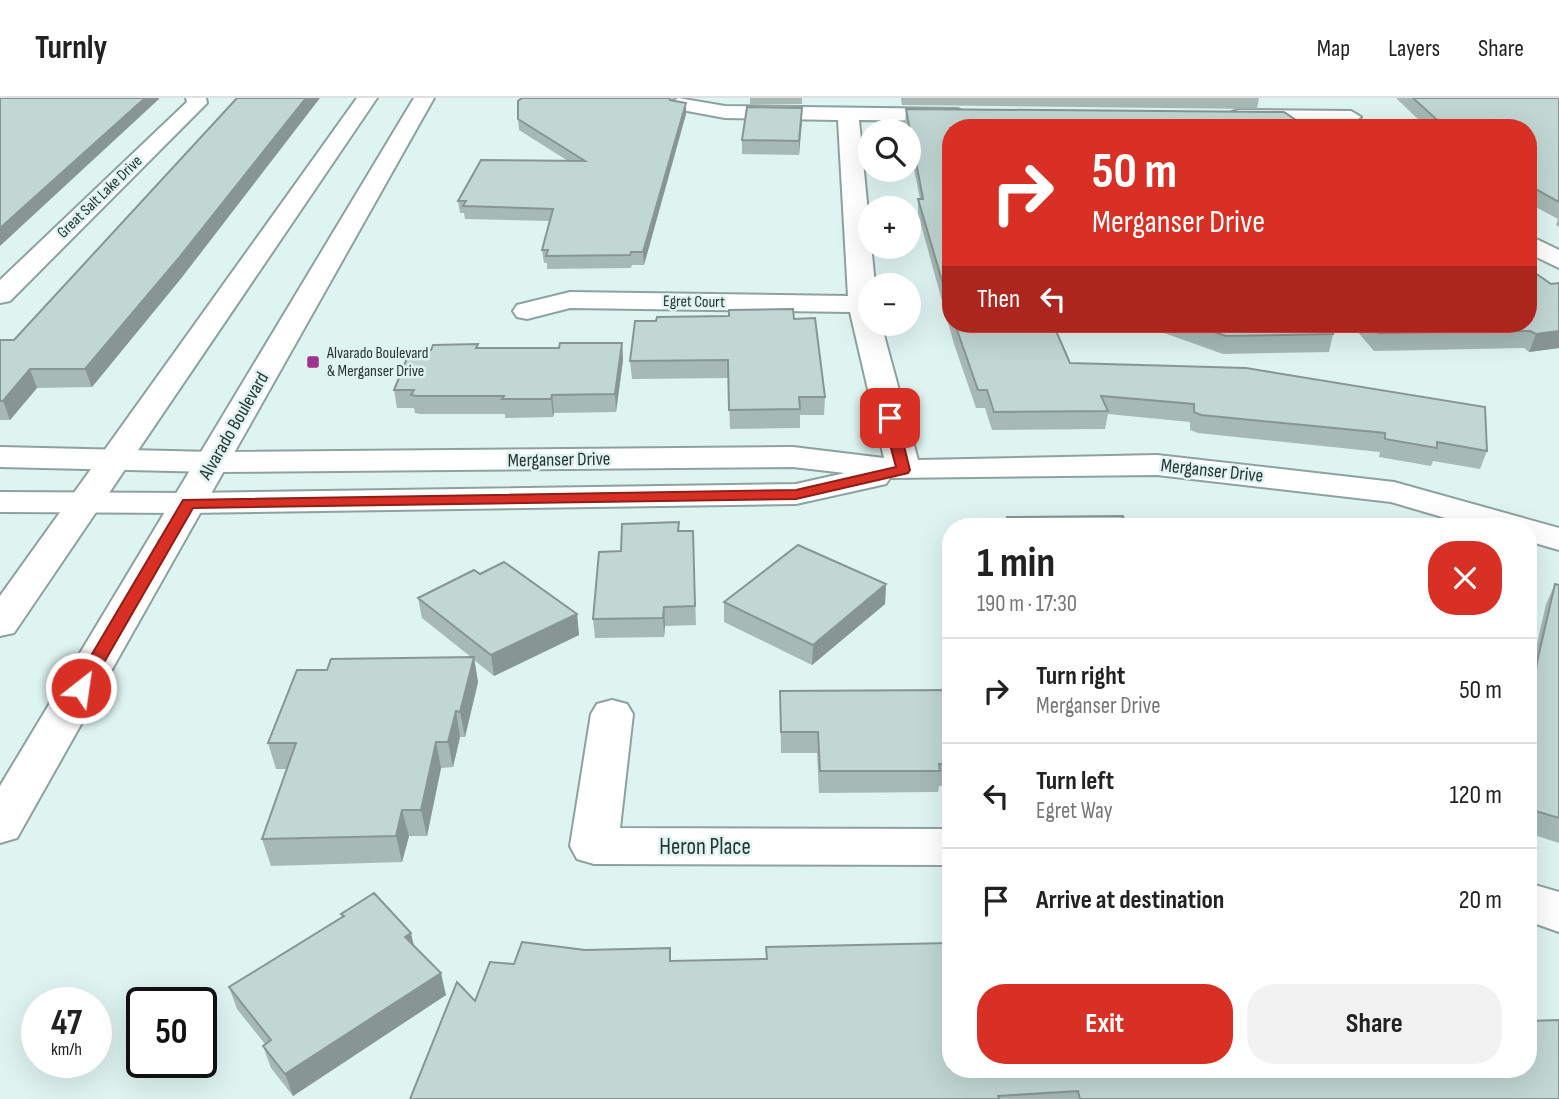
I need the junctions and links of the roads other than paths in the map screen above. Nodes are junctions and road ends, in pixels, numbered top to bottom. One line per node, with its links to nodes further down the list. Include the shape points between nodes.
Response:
1 (196, 98): 12 (street, Great Salt Lake Drive, via 197,103)
2 (366, 98): 17 (street)
3 (424, 98): 18 (street, Alvarado Boulevard)
4 (1335, 98): 10 (street)
5 (678, 104): 6 (street, via 725,112)
6 (848, 114): 7 (street); 11 (street)
7 (972, 115)
8 (1219, 116): 9 (street)
9 (1288, 119)
10 (1355, 119)
11 (860, 273)
12 (0, 295)
13 (858, 304): 14 (street, Egret Court, via 570,300)
14 (527, 311)
15 (870, 336): 19 (street)
16 (0, 457): 17 (street)
17 (116, 459): 18 (street); 21 (street)
18 (214, 462): 19 (street, Merganser Drive, via 793,457); 22 (street, Alvarado Boulevard)
19 (904, 470): 22 (street, Merganser Drive, via 796,494); 23 (street, Merganser Drive, via 1157,465 1394,492)
20 (0, 502): 21 (street)
21 (85, 502): 22 (street, Merganser Drive); 26 (street)
22 (188, 503): 28 (street, Alvarado Boulevard)
23 (1485, 518)
24 (1537, 533): 25 (street)
25 (1559, 539)
26 (0, 624)
27 (612, 714): 29 (street, Heron Place, via 594,846)
28 (0, 826)
29 (942, 847)
30 (1537, 905): 31 (street)
31 (1559, 912)

